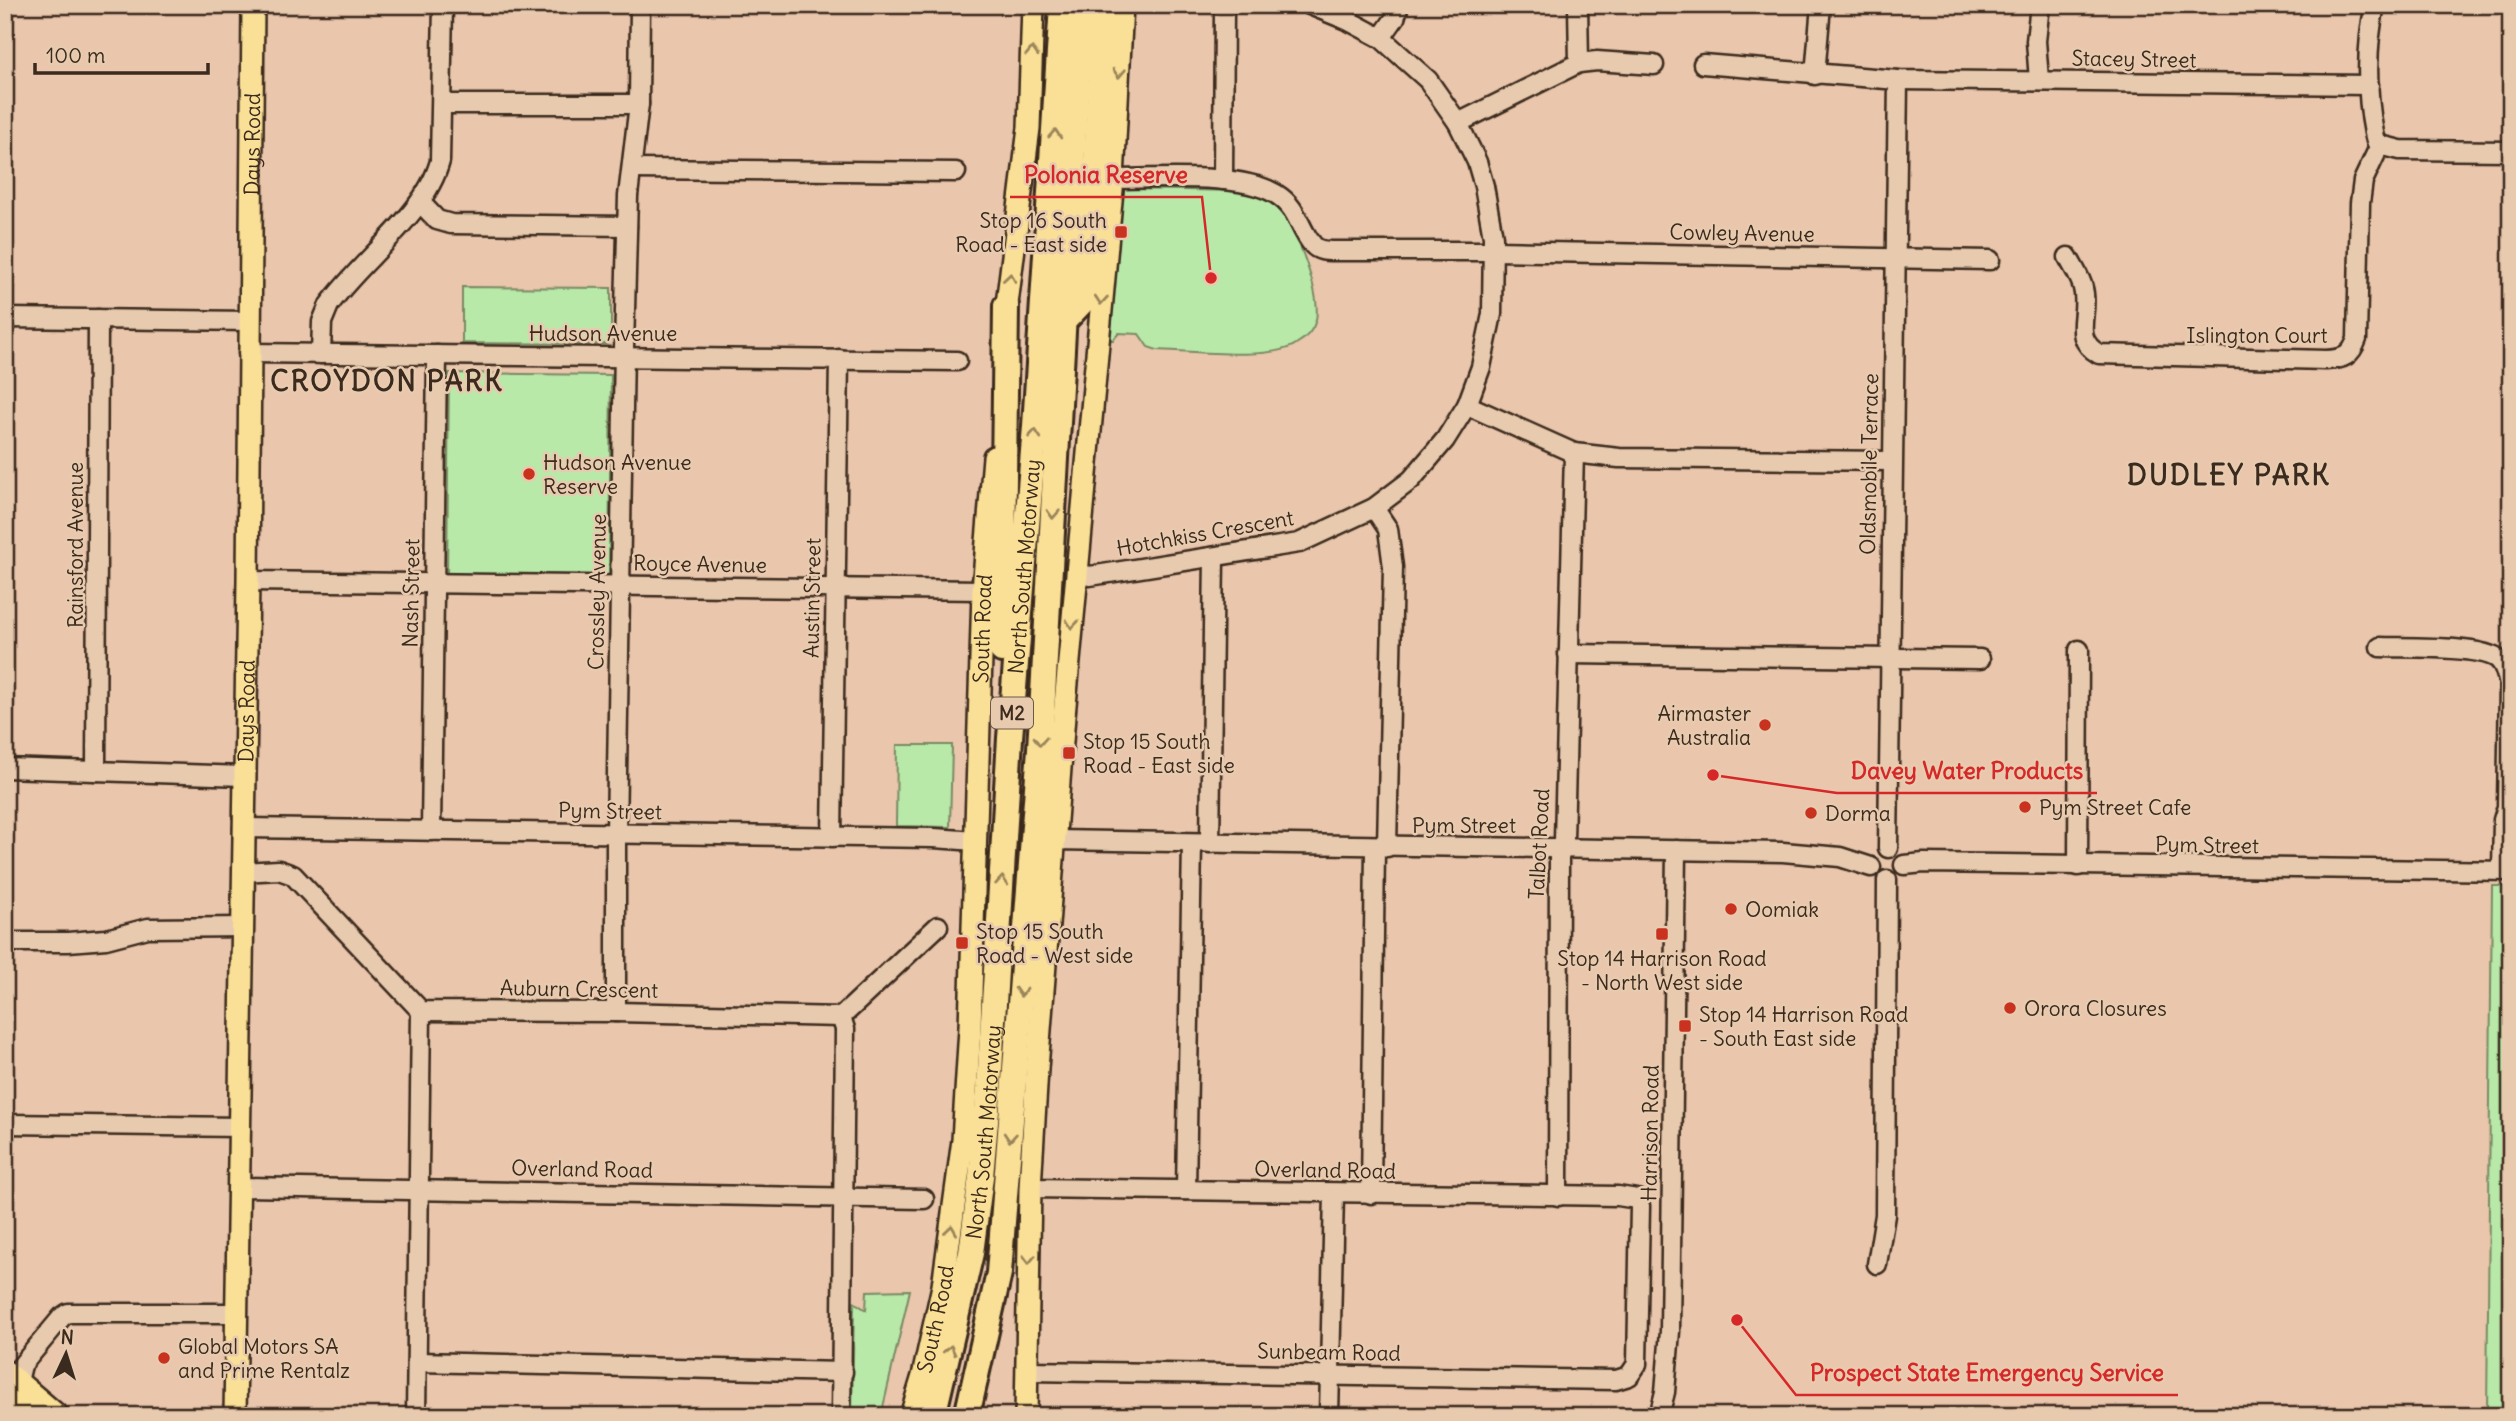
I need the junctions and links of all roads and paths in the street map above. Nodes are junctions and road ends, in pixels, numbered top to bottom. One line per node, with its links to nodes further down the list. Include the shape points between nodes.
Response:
1 (253, 5): 42 (main road, Days Road)
2 (443, 5): 24 (street)
3 (640, 5): 25 (street, Crossley Avenue)
4 (1033, 5): 39 (main road, South Road, one-way to 4, via 1028,128)
5 (1062, 5): 66 (highway, North South Motorway / M2, one-way to 5)
6 (1081, 5): 43 (highway, North South Motorway / M2)
7 (1104, 5): 43 (highway, via 1095,180 1082,302)
8 (1122, 5): 31 (main road, one-way to 31)
9 (1224, 5): 32 (street)
10 (1310, 5): 16 (street, Hotchkiss Crescent)
11 (1399, 5): 16 (street)
12 (1578, 5): 17 (street)
13 (1821, 5): 20 (street)
14 (2040, 5): 22 (street, via 2036,41)
15 (2375, 5): 23 (street)
16 (1381, 38): 26 (street, Hotchkiss Crescent, via 1428,80)
17 (1579, 63): 19 (street); 26 (street)
18 (1703, 64): 20 (street, Stacey Street)
19 (1654, 65)
20 (1815, 75): 21 (street, Stacey Street)
21 (1898, 80): 22 (street, Stacey Street); 37 (street, Oldsmobile Terrace)
22 (2039, 80): 23 (street, Stacey Street)
23 (2369, 85): 27 (street, via 2374,133)
24 (442, 104): 25 (street); 33 (street, via 440,161)
25 (639, 104): 29 (street, Crossley Avenue)
26 (1458, 123): 35 (street, Hotchkiss Crescent, via 1484,186)
27 (2380, 145): 28 (street, via 2400,150); 36 (street, Islington Court, via 2363,181 2360,203 2357,339 2353,350 2336,359 2099,354 2087,348 2083,336 2084,289)
28 (2511, 151)
29 (632, 169): 30 (street); 34 (street, Crossley Avenue)
30 (956, 172)
31 (1113, 179): 32 (street); 55 (main road, one-way to 55)
32 (1223, 180): 35 (street, Cowley Avenue, via 1249,182 1276,194 1292,206 1314,246 1321,250)
33 (420, 202): 34 (street, via 437,220 451,224); 45 (street, via 329,305 322,322)
34 (627, 226): 47 (street, Crossley Avenue)
35 (1494, 251): 37 (street, Cowley Avenue); 50 (street, Hotchkiss Crescent, via 1492,314)
36 (2068, 257)
37 (1895, 258): 38 (street, Cowley Avenue); 52 (street, Oldsmobile Terrace)
38 (1990, 260)
39 (1006, 306): 60 (main road, South Road); 66 (highway, via 1001,685)
40 (5, 318): 41 (street)
41 (98, 319): 42 (street); 68 (street, Rainsford Avenue)
42 (250, 321): 44 (main road, Days Road)
43 (1063, 322): 120 (highway, North South Motorway / M2, one-way to 120, via 1040,749 999,1273)
44 (248, 352): 45 (street, Hudson Avenue); 56 (main road, Days Road)
45 (321, 354): 46 (street, Hudson Avenue)
46 (437, 355): 47 (street, Hudson Avenue); 57 (street, Nash Street)
47 (624, 356): 48 (street, Hudson Avenue); 58 (street, Crossley Avenue)
48 (839, 359): 49 (street, Hudson Avenue); 59 (street, Austin Street)
49 (957, 360)
50 (1467, 405): 51 (street); 53 (street, Hotchkiss Crescent, via 1411,480)
51 (1574, 453): 52 (street, via 1619,458); 63 (street, Talbot Road)
52 (1892, 461): 64 (street, Oldsmobile Terrace)
53 (1374, 508): 54 (street, Hotchkiss Crescent, via 1298,543); 78 (street, via 1388,529 1393,567)
54 (1214, 557): 55 (street, Hotchkiss Crescent, via 1090,576); 77 (street)
55 (1077, 573): 75 (main road, one-way to 75)
56 (248, 581): 57 (street, Royce Avenue); 69 (main road, Days Road)
57 (433, 583): 58 (street, Royce Avenue); 72 (street, Nash Street)
58 (620, 586): 59 (street, Royce Avenue); 73 (street, Crossley Avenue)
59 (835, 588): 60 (street, Royce Avenue); 74 (street, Austin Street)
60 (983, 590): 76 (main road, South Road)
61 (2380, 647): 70 (street, via 2479,651 2500,661 2509,685)
62 (2079, 650): 83 (street)
63 (1568, 654): 64 (street); 79 (street, Talbot Road)
64 (1891, 658): 65 (street); 80 (street, Oldsmobile Terrace)
65 (1980, 659)
66 (1010, 737): 119 (highway, North South Motorway / M2, one-way to 66, via 969,1265 981,1177)
67 (5, 768): 68 (street)
68 (96, 771): 69 (street)
69 (244, 776): 71 (main road, Days Road)
70 (2509, 812): 85 (street, via 2503,820)
71 (243, 828): 72 (street, Pym Street); 86 (main road, Days Road)
72 (430, 831): 73 (street, Pym Street)
73 (616, 834): 74 (street, Pym Street); 92 (street, Crossley Avenue)
74 (832, 837): 76 (street, Pym Street)
75 (1054, 840): 77 (street, Pym Street); 97 (main road)
76 (976, 841): 118 (main road, South Road, one-way to 76, via 943,1286 958,1176 970,1028)
77 (1201, 843): 78 (street, Pym Street); 99 (street)
78 (1381, 847): 79 (street, Pym Street); 101 (street)
79 (1562, 848): 81 (street, Pym Street); 103 (street, Talbot Road)
80 (1888, 848): 82 (street, via 1900,854); 84 (street, via 1874,854)
81 (1676, 850): 84 (street, Pym Street, via 1822,855); 123 (street, Harrison Road, via 1670,1331)
82 (1904, 865): 83 (street, Pym Street); 87 (street, via 1899,875)
83 (2078, 866): 85 (street, Pym Street)
84 (1871, 867): 87 (street, via 1877,877)
85 (2506, 871)
86 (243, 872): 89 (main road, Days Road); 91 (street, via 279,870 293,876)
87 (1887, 880): 105 (street, via 1885,1215)
88 (938, 926): 93 (street)
89 (243, 927): 90 (street, via 148,928 106,939); 95 (main road, Days Road)
90 (5, 942)
91 (421, 1010): 92 (street, Auburn Crescent); 98 (street)
92 (616, 1012): 93 (street, Auburn Crescent)
93 (841, 1017): 102 (street, via 845,1029)
94 (5, 1124): 95 (street)
95 (240, 1127): 96 (main road, Days Road)
96 (239, 1187): 98 (street, Overland Road); 106 (main road, Days Road)
97 (1030, 1188): 99 (street, Overland Road); 108 (main road, one-way to 108)
98 (418, 1189): 102 (street, Overland Road); 107 (street)
99 (1186, 1190): 100 (street, Overland Road)
100 (1334, 1193): 101 (street, Overland Road); 110 (street)
101 (1371, 1194): 103 (street, Overland Road)
102 (843, 1196): 104 (street, Overland Road); 109 (street)
103 (1558, 1196): 111 (street, Overland Road, via 1618,1196 1637,1199 1640,1206 1637,1364)
104 (924, 1199)
105 (1877, 1264)
106 (237, 1313): 112 (street, via 68,1313); 115 (main road, Days Road)
107 (417, 1362): 109 (street); 116 (street)
108 (1027, 1371): 110 (street, Sunbeam Road); 121 (main road)
109 (843, 1372): 117 (street)
110 (1329, 1375): 111 (street, Sunbeam Road, via 1616,1380); 122 (street)
111 (1629, 1376)
112 (13, 1379): 113 (main road); 114 (main road)
113 (27, 1416)
114 (58, 1416)
115 (235, 1416)
116 (416, 1416)
117 (841, 1416)
118 (911, 1416)
119 (933, 1416)
120 (967, 1416)
121 (1026, 1416)
122 (1329, 1416)
123 (1659, 1416)

